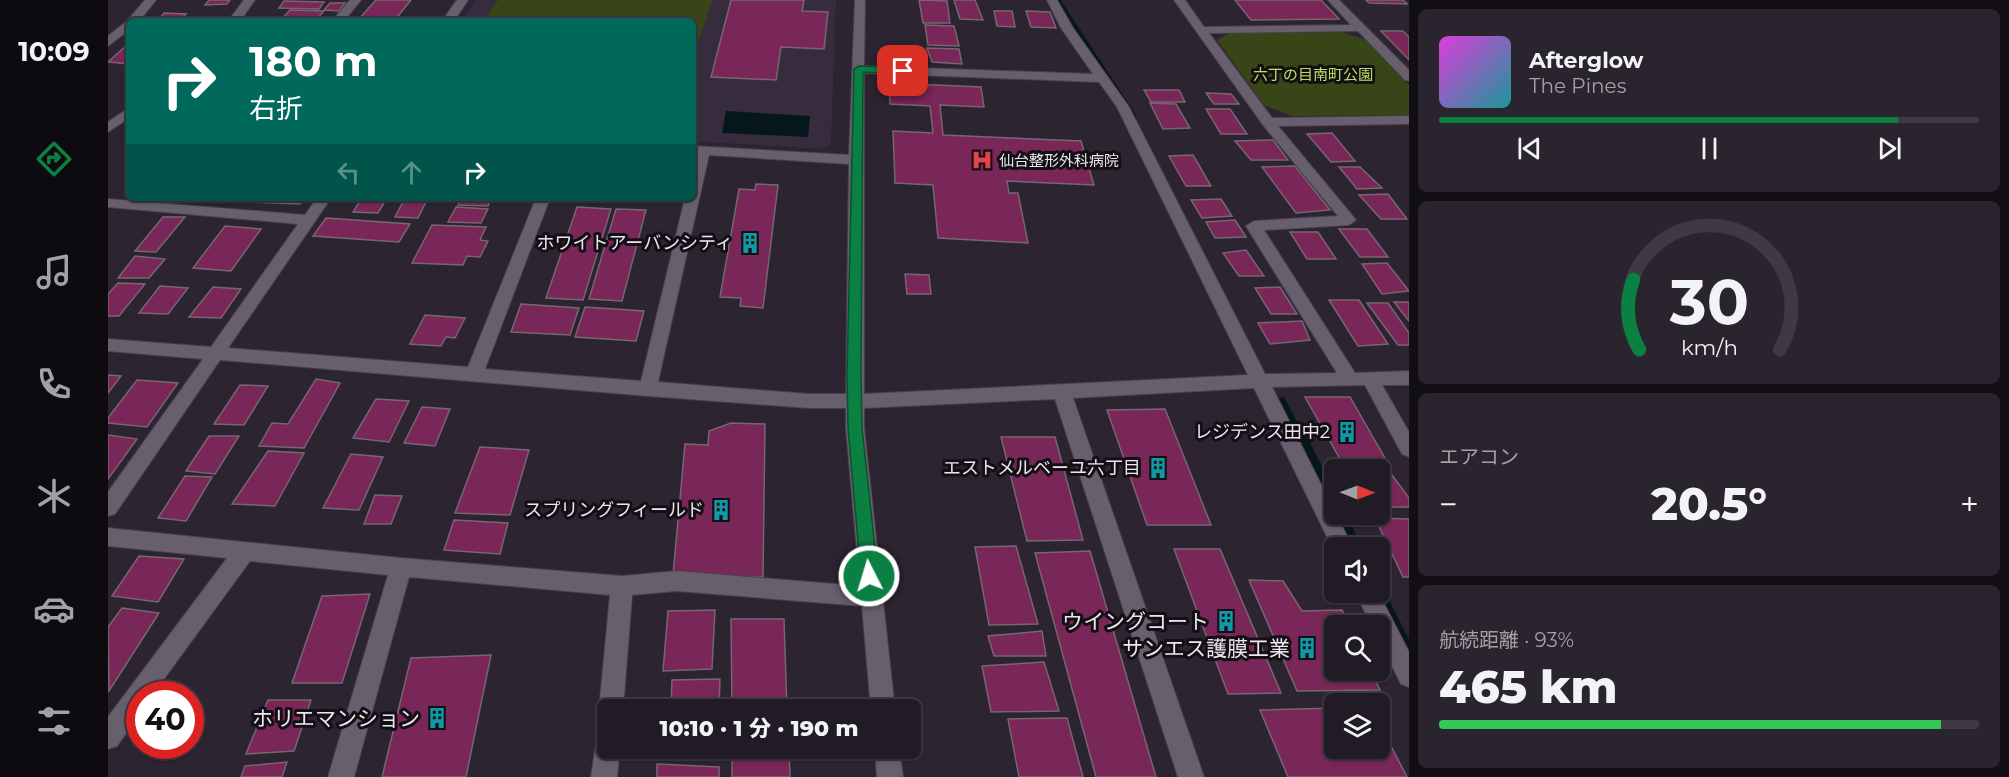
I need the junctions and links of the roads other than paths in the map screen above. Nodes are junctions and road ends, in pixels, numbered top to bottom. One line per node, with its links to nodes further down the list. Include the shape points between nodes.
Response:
1 (151, 0): 9 (street)
2 (250, 0): 10 (street)
3 (356, 0): 11 (street)
4 (463, 0): 12 (street)
5 (860, 0): 17 (street)
6 (1052, 0): 19 (street)
7 (1179, 0): 15 (street)
8 (1333, 0): 14 (street)
9 (136, 18)
10 (236, 18)
11 (341, 18)
12 (450, 18)
13 (126, 27): 16 (street)
14 (1361, 28): 15 (street); 18 (street)
15 (1201, 30): 22 (street)
16 (108, 42)
17 (859, 69): 19 (street); 25 (street)
18 (1409, 77)
19 (1102, 78): 38 (street, via 1123,108)
20 (126, 114): 23 (street)
21 (1409, 120): 22 (street)
22 (1268, 122): 37 (street, via 1349,220 1254,226)
23 (108, 128)
24 (698, 151): 25 (street); 26 (street)
25 (856, 160): 41 (street)
26 (696, 169)
27 (322, 201): 31 (street)
28 (542, 201): 34 (street)
29 (692, 201): 39 (street)
30 (108, 203): 31 (street)
31 (308, 220): 33 (street)
32 (108, 345): 33 (street)
33 (216, 354): 34 (street); 43 (street)
34 (474, 375): 39 (street)
35 (1409, 378): 36 (street)
36 (1370, 379): 37 (street); 42 (street)
37 (1351, 380): 38 (street)
38 (1258, 381): 40 (street); 45 (street)
39 (648, 389): 41 (street)
40 (1062, 392): 41 (street); 60 (street)
41 (855, 401): 49 (street)
42 (1409, 449)
43 (108, 508)
44 (108, 537): 46 (street)
45 (1337, 537)
46 (245, 551): 47 (street); 54 (street)
47 (401, 567): 48 (street); 57 (street)
48 (622, 586): 49 (street, via 677,581); 52 (street)
49 (872, 597): 53 (street)
50 (1372, 603): 51 (street)
51 (1409, 676)
52 (612, 699)
53 (882, 699)
54 (108, 737)
55 (606, 759): 58 (street)
56 (888, 759): 59 (street)
57 (341, 777)
58 (604, 777)
59 (890, 777)
60 (1191, 777)

